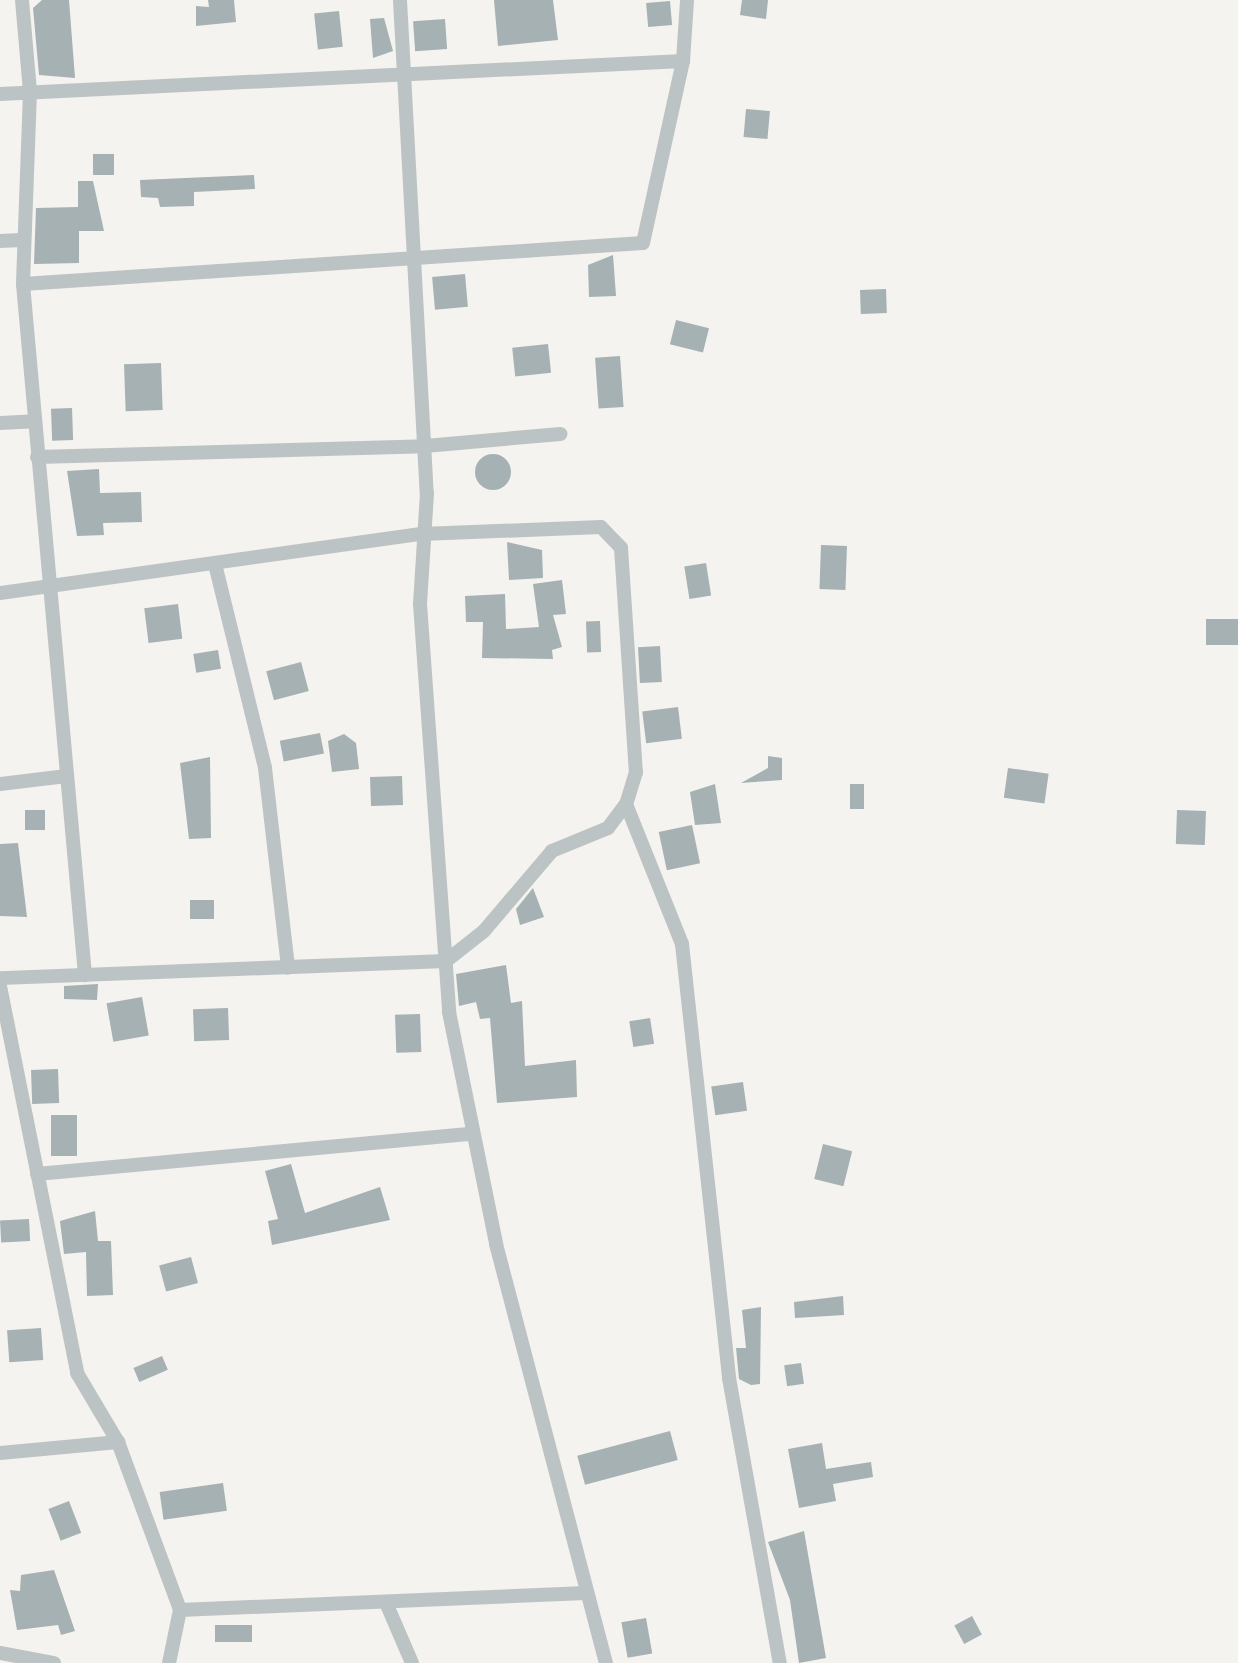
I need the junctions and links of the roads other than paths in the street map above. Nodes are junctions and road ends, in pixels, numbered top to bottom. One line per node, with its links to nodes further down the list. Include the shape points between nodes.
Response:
1 (22, 0): 6 (street)
2 (400, 0): 5 (street)
3 (687, 0): 4 (street)
4 (683, 61): 5 (street); 10 (street, via 643,243)
5 (405, 69): 6 (street); 10 (street)
6 (30, 92): 7 (street); 8 (street)
7 (0, 94)
8 (21, 240): 9 (street); 11 (street)
9 (0, 241)
10 (416, 262): 11 (street); 15 (street)
11 (23, 284): 12 (street)
12 (34, 421): 13 (street); 16 (street)
13 (0, 423)
14 (560, 434): 15 (street)
15 (425, 446): 16 (street); 17 (street)
16 (37, 457): 19 (street)
17 (421, 534): 18 (street); 23 (street, via 583,524 612,532 621,548 636,772); 24 (street)
18 (215, 564): 19 (street); 25 (street, via 265,768)
19 (50, 588): 20 (street); 21 (street)
20 (0, 593)
21 (67, 776): 22 (street); 26 (street)
22 (0, 784)
23 (626, 804): 24 (street, via 608,828 552,851 484,931); 41 (street, via 682,944 729,1378)
24 (446, 961): 25 (street); 29 (street)
25 (288, 968): 26 (street)
26 (85, 975): 27 (street)
27 (0, 978)
28 (0, 986): 30 (street)
29 (471, 1134): 30 (street); 33 (street)
30 (37, 1174): 31 (street, via 77,1373)
31 (118, 1442): 32 (street); 35 (street)
32 (0, 1453)
33 (586, 1593): 34 (street); 40 (street)
34 (387, 1605): 35 (street); 39 (street)
35 (180, 1610): 38 (street)
36 (0, 1653): 37 (street)
37 (54, 1663)
38 (169, 1663)
39 (412, 1663)
40 (606, 1663)
41 (780, 1663)

